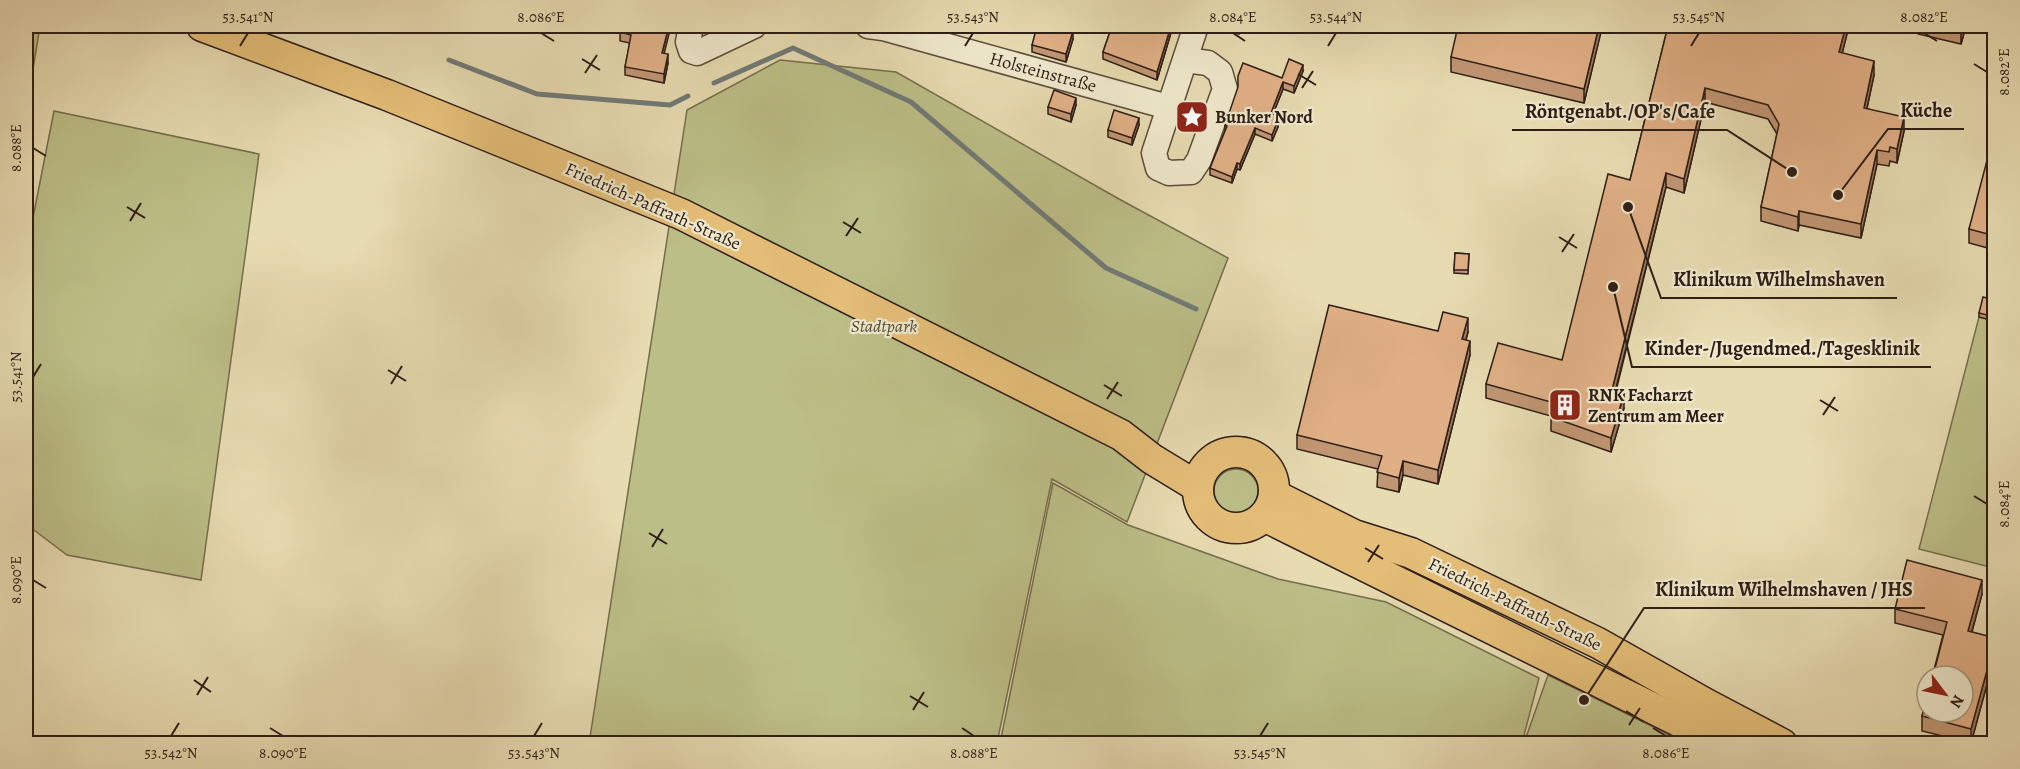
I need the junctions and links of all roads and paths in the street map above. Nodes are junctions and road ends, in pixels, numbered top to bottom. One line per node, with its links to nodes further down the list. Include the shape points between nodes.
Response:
1 (202, 26): 8 (main road, Friedrich-Paffrath-Straße, via 387,95 681,214 1121,435 1158,445)
2 (692, 26): 3 (street, via 688,42 691,51 697,53)
3 (753, 26)
4 (879, 26): 7 (street, Holsteinstraße)
5 (1196, 26): 6 (street)
6 (1185, 60): 7 (street); 7 (street, via 1208,63 1220,72 1225,88 1191,172 1169,173 1158,168 1154,153)
7 (1168, 107)
8 (1202, 476): 9 (main road, via 1199,499 1203,510 1221,525 1232,528 1255,523); 9 (main road, via 1215,458 1225,453 1249,453 1269,469 1274,481)
9 (1269, 505): 10 (main road, Friedrich-Paffrath-Straße); 11 (main road, Friedrich-Paffrath-Straße, via 1412,553 1598,643)
10 (1725, 744)
11 (1782, 744)

